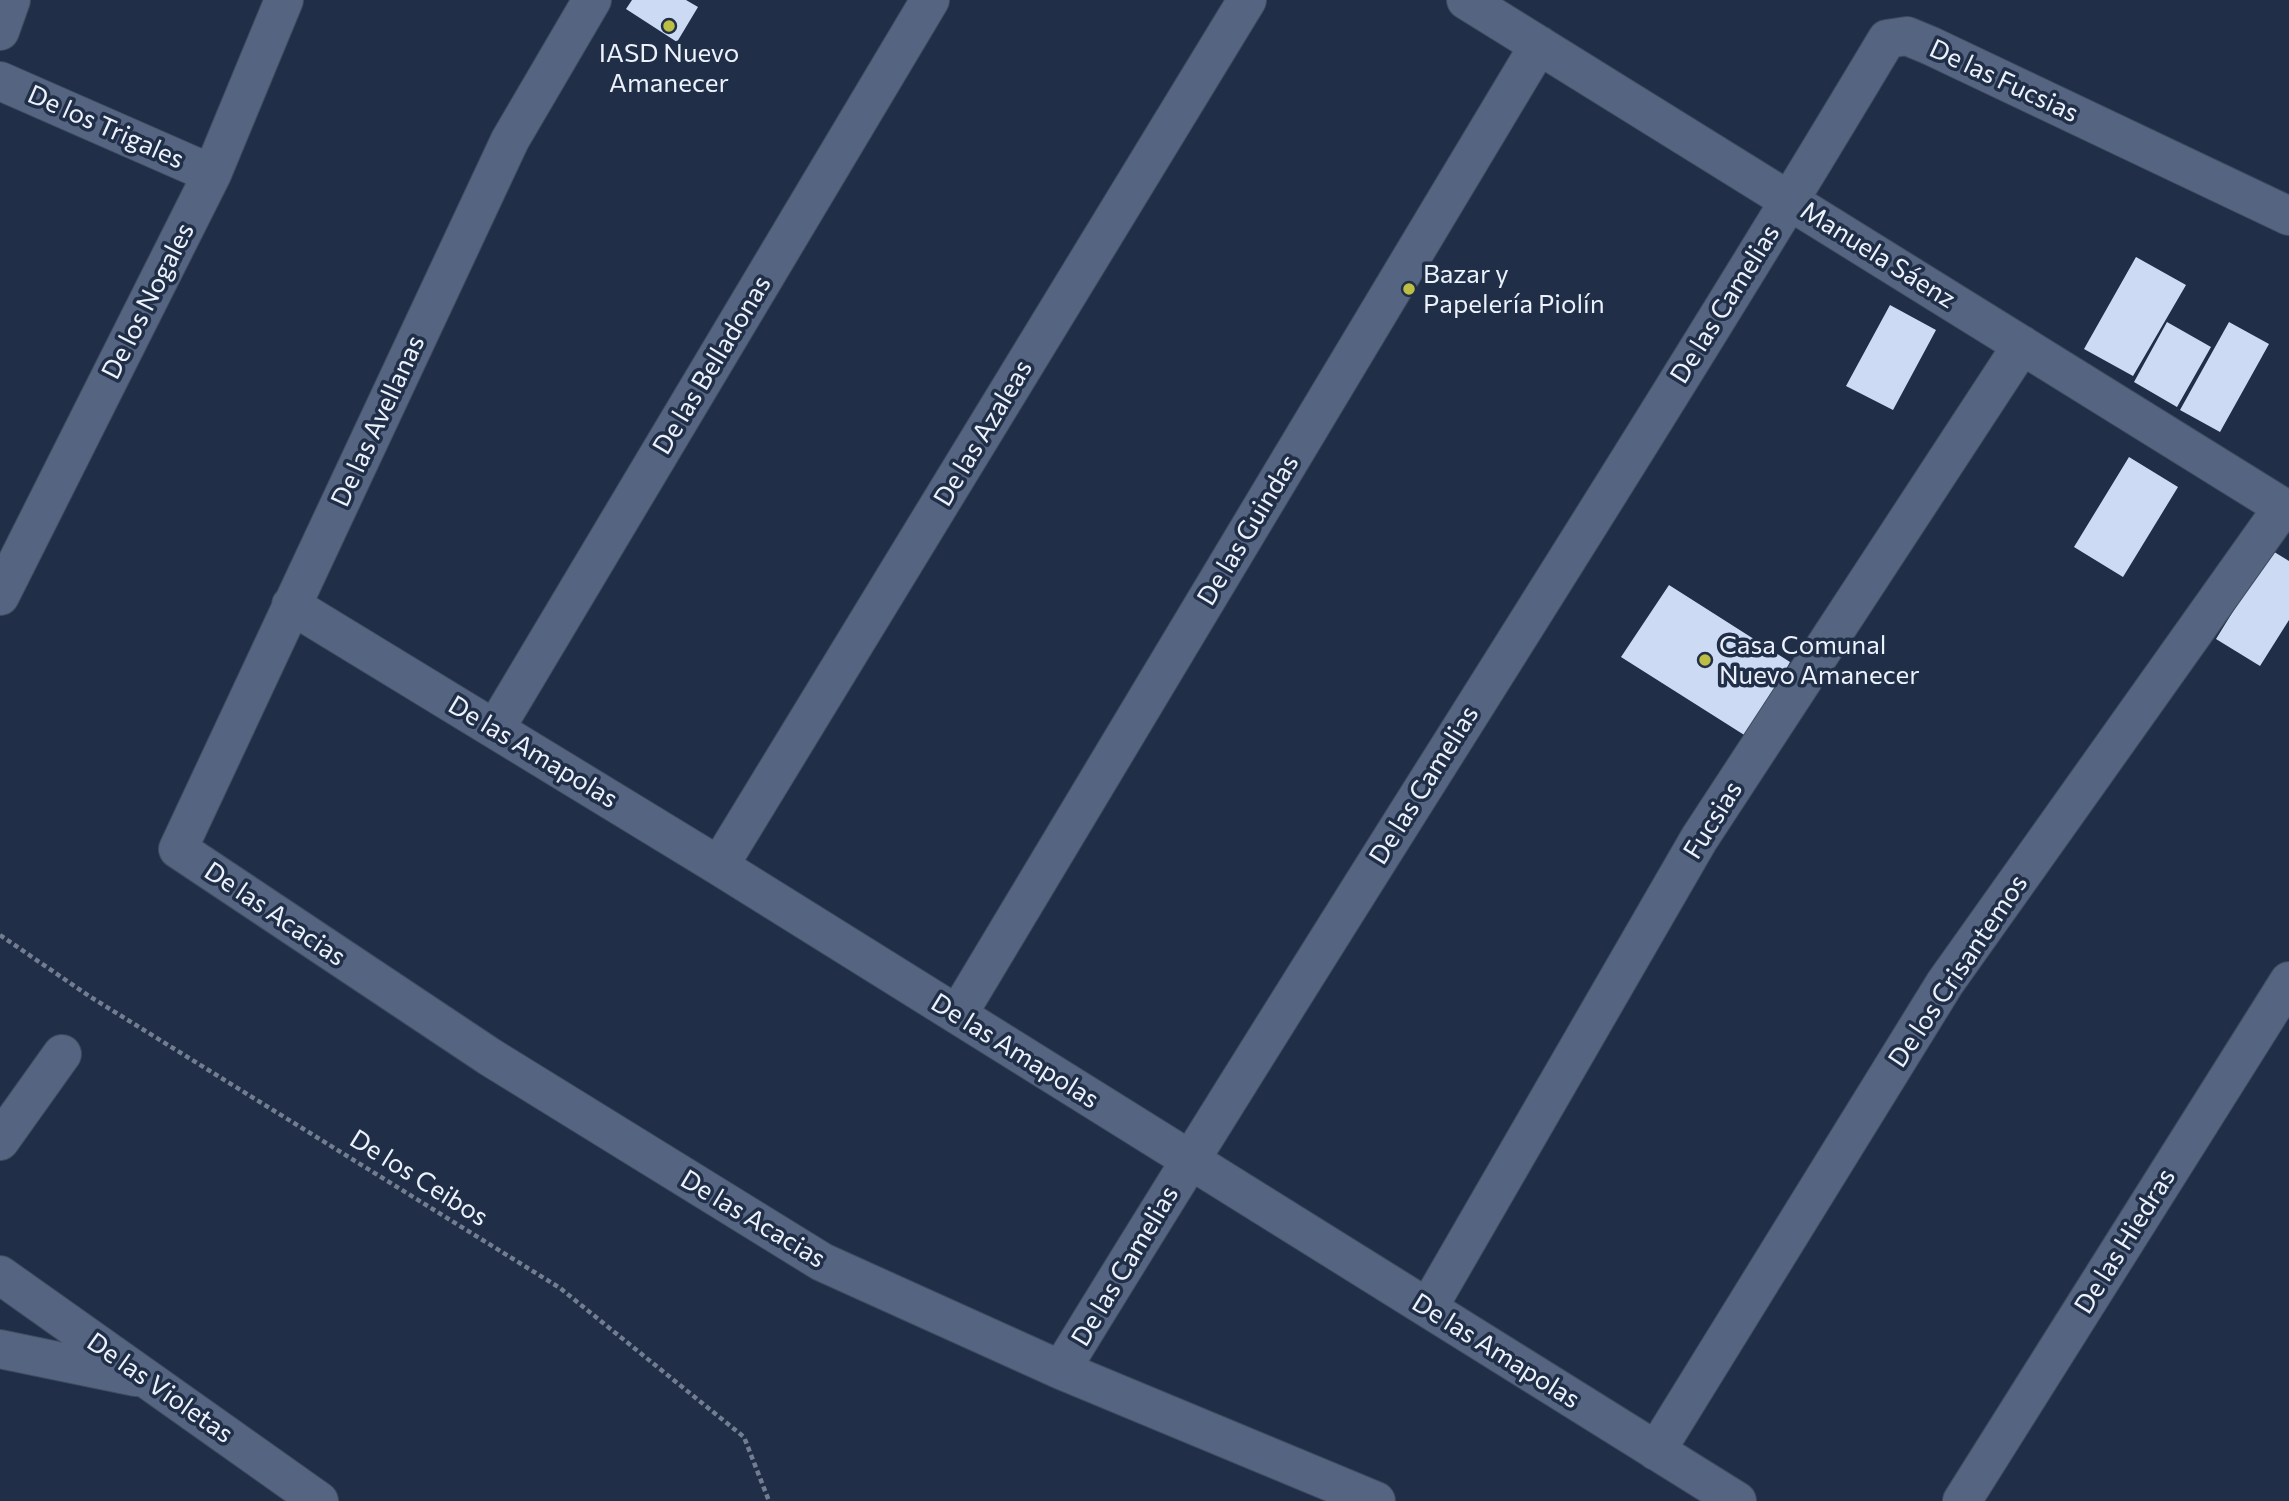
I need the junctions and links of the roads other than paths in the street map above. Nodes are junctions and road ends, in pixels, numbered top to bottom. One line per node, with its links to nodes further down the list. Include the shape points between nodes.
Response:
1 (11, 0): 7 (street)
2 (284, 0): 10 (street, De los Nogales)
3 (592, 0): 16 (street, De las Avellanas, via 510,140)
4 (930, 0): 17 (street, De las Belladonas)
5 (1247, 0): 19 (street, De las Azaleas)
6 (1466, 0): 8 (street, Manuela Sáenz)
7 (0, 31)
8 (1538, 45): 11 (street, Manuela Sáenz); 21 (street, De las Guindas)
9 (0, 81): 10 (street, De los Trigales)
10 (212, 174): 15 (street, De los Nogales)
11 (1790, 201): 12 (street, De las Fucsias, via 1887,38 1907,36); 13 (street, Manuela Sáenz); 24 (street, De las Camelias)
12 (2289, 216)
13 (2022, 345): 14 (street, Manuela Sáenz); 26 (street, Fucsias, via 1699,839)
14 (2286, 509): 30 (street, De los Crisantemos, via 1945,983)
15 (0, 596)
16 (292, 605): 17 (street, De las Amapolas); 18 (street, De las Avellanas)
17 (495, 729): 19 (street, De las Amapolas)
18 (178, 849): 28 (street, De las Acacias, via 490,1057 822,1262)
19 (719, 866): 21 (street, De las Amapolas)
20 (2289, 981): 34 (street, De las Hiedras)
21 (958, 1014): 24 (street, De las Amapolas)
22 (62, 1054): 23 (street)
23 (0, 1141)
24 (1190, 1160): 26 (street, De las Amapolas); 28 (street, De las Camelias)
25 (0, 1275): 29 (street, De las Violetas)
26 (1428, 1308): 30 (street, De las Amapolas)
27 (0, 1349): 29 (street)
28 (1061, 1370): 32 (street, De las Acacias)
29 (151, 1381): 31 (street, De las Violetas)
30 (1656, 1451): 33 (street, De las Amapolas)
31 (318, 1501)
32 (1376, 1501)
33 (1737, 1501)
34 (1962, 1501)

